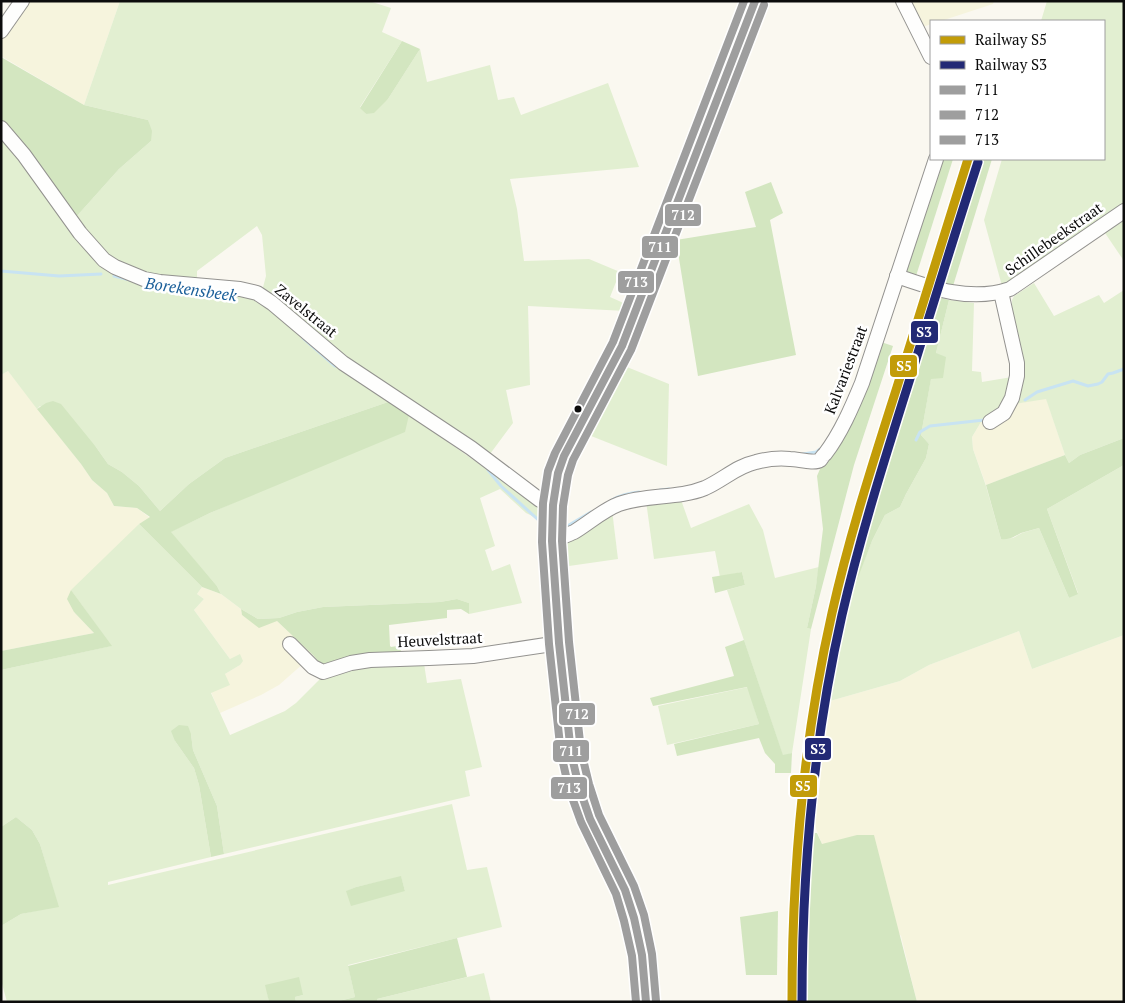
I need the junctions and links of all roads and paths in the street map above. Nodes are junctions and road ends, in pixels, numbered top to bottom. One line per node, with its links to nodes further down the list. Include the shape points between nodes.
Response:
1 (22, 1): 4 (street)
2 (754, 1): 12 (street, via 622,346 564,456)
3 (904, 1): 5 (street)
4 (1, 31)
5 (930, 55)
6 (1, 128): 12 (street, Zavelstraat, via 80,234 104,260 144,279 257,293 343,363 471,448 540,500)
7 (936, 160): 9 (street, Kalvariestraat)
8 (1124, 211): 10 (street, Schillebeekstraat)
9 (897, 276): 10 (street, Schillebeekstraat, via 957,293); 13 (street, Kalvariestraat, via 862,383 850,411 820,460 775,459 750,463 696,491 618,505 572,533)
10 (1001, 292): 11 (street, Schillebeekstraat, via 1018,376 1004,413)
11 (990, 422)
12 (553, 505): 13 (street)
13 (553, 534): 14 (street)
14 (559, 643): 15 (street, Heuvelstraat, via 473,656 370,660 323,672 313,667); 16 (street, via 579,787 590,819 626,890 642,955)
15 (290, 644)
16 (646, 1002)

